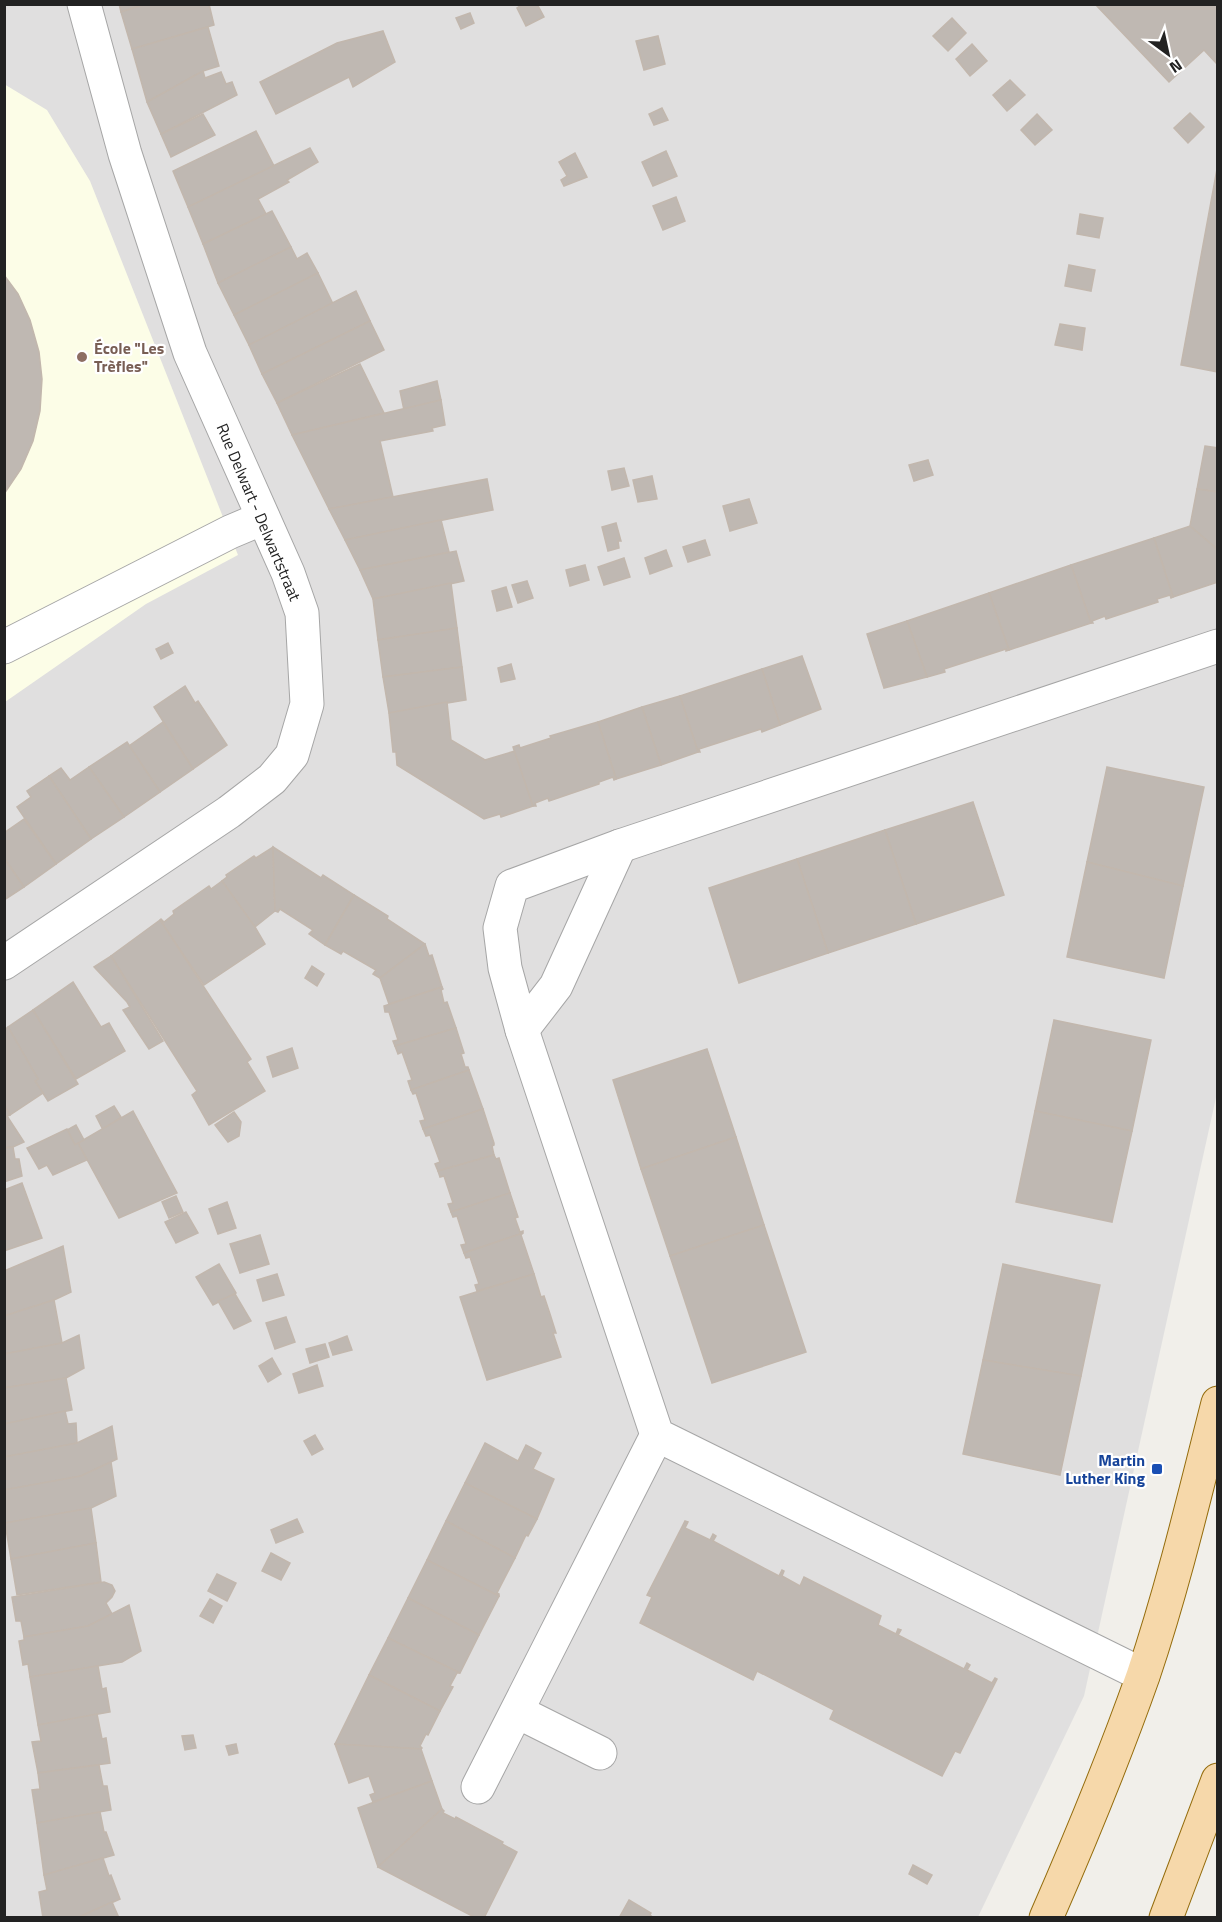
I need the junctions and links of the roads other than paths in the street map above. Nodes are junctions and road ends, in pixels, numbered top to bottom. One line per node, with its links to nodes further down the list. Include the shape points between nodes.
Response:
1 (84, 4): 2 (street, Rue Delwart - Delwartstraat, via 125,154 190,353)
2 (263, 518): 4 (street); 6 (street, Rue Delwart - Delwartstraat, via 302,613 307,704 292,755 272,778 229,812)
3 (1218, 646): 5 (street)
4 (4, 647)
5 (620, 846): 7 (street, via 556,986); 7 (street, via 512,886 500,928 505,968)
6 (4, 963)
7 (522, 1030): 9 (street)
8 (1218, 1403): 10 (main road, via 1183,1543)
9 (657, 1434): 10 (street); 11 (street)
10 (1143, 1675): 15 (main road, via 1089,1820)
11 (518, 1712): 12 (street); 14 (street)
12 (600, 1753)
13 (1218, 1780): 16 (main road)
14 (478, 1786)
15 (1046, 1917)
16 (1166, 1917)

